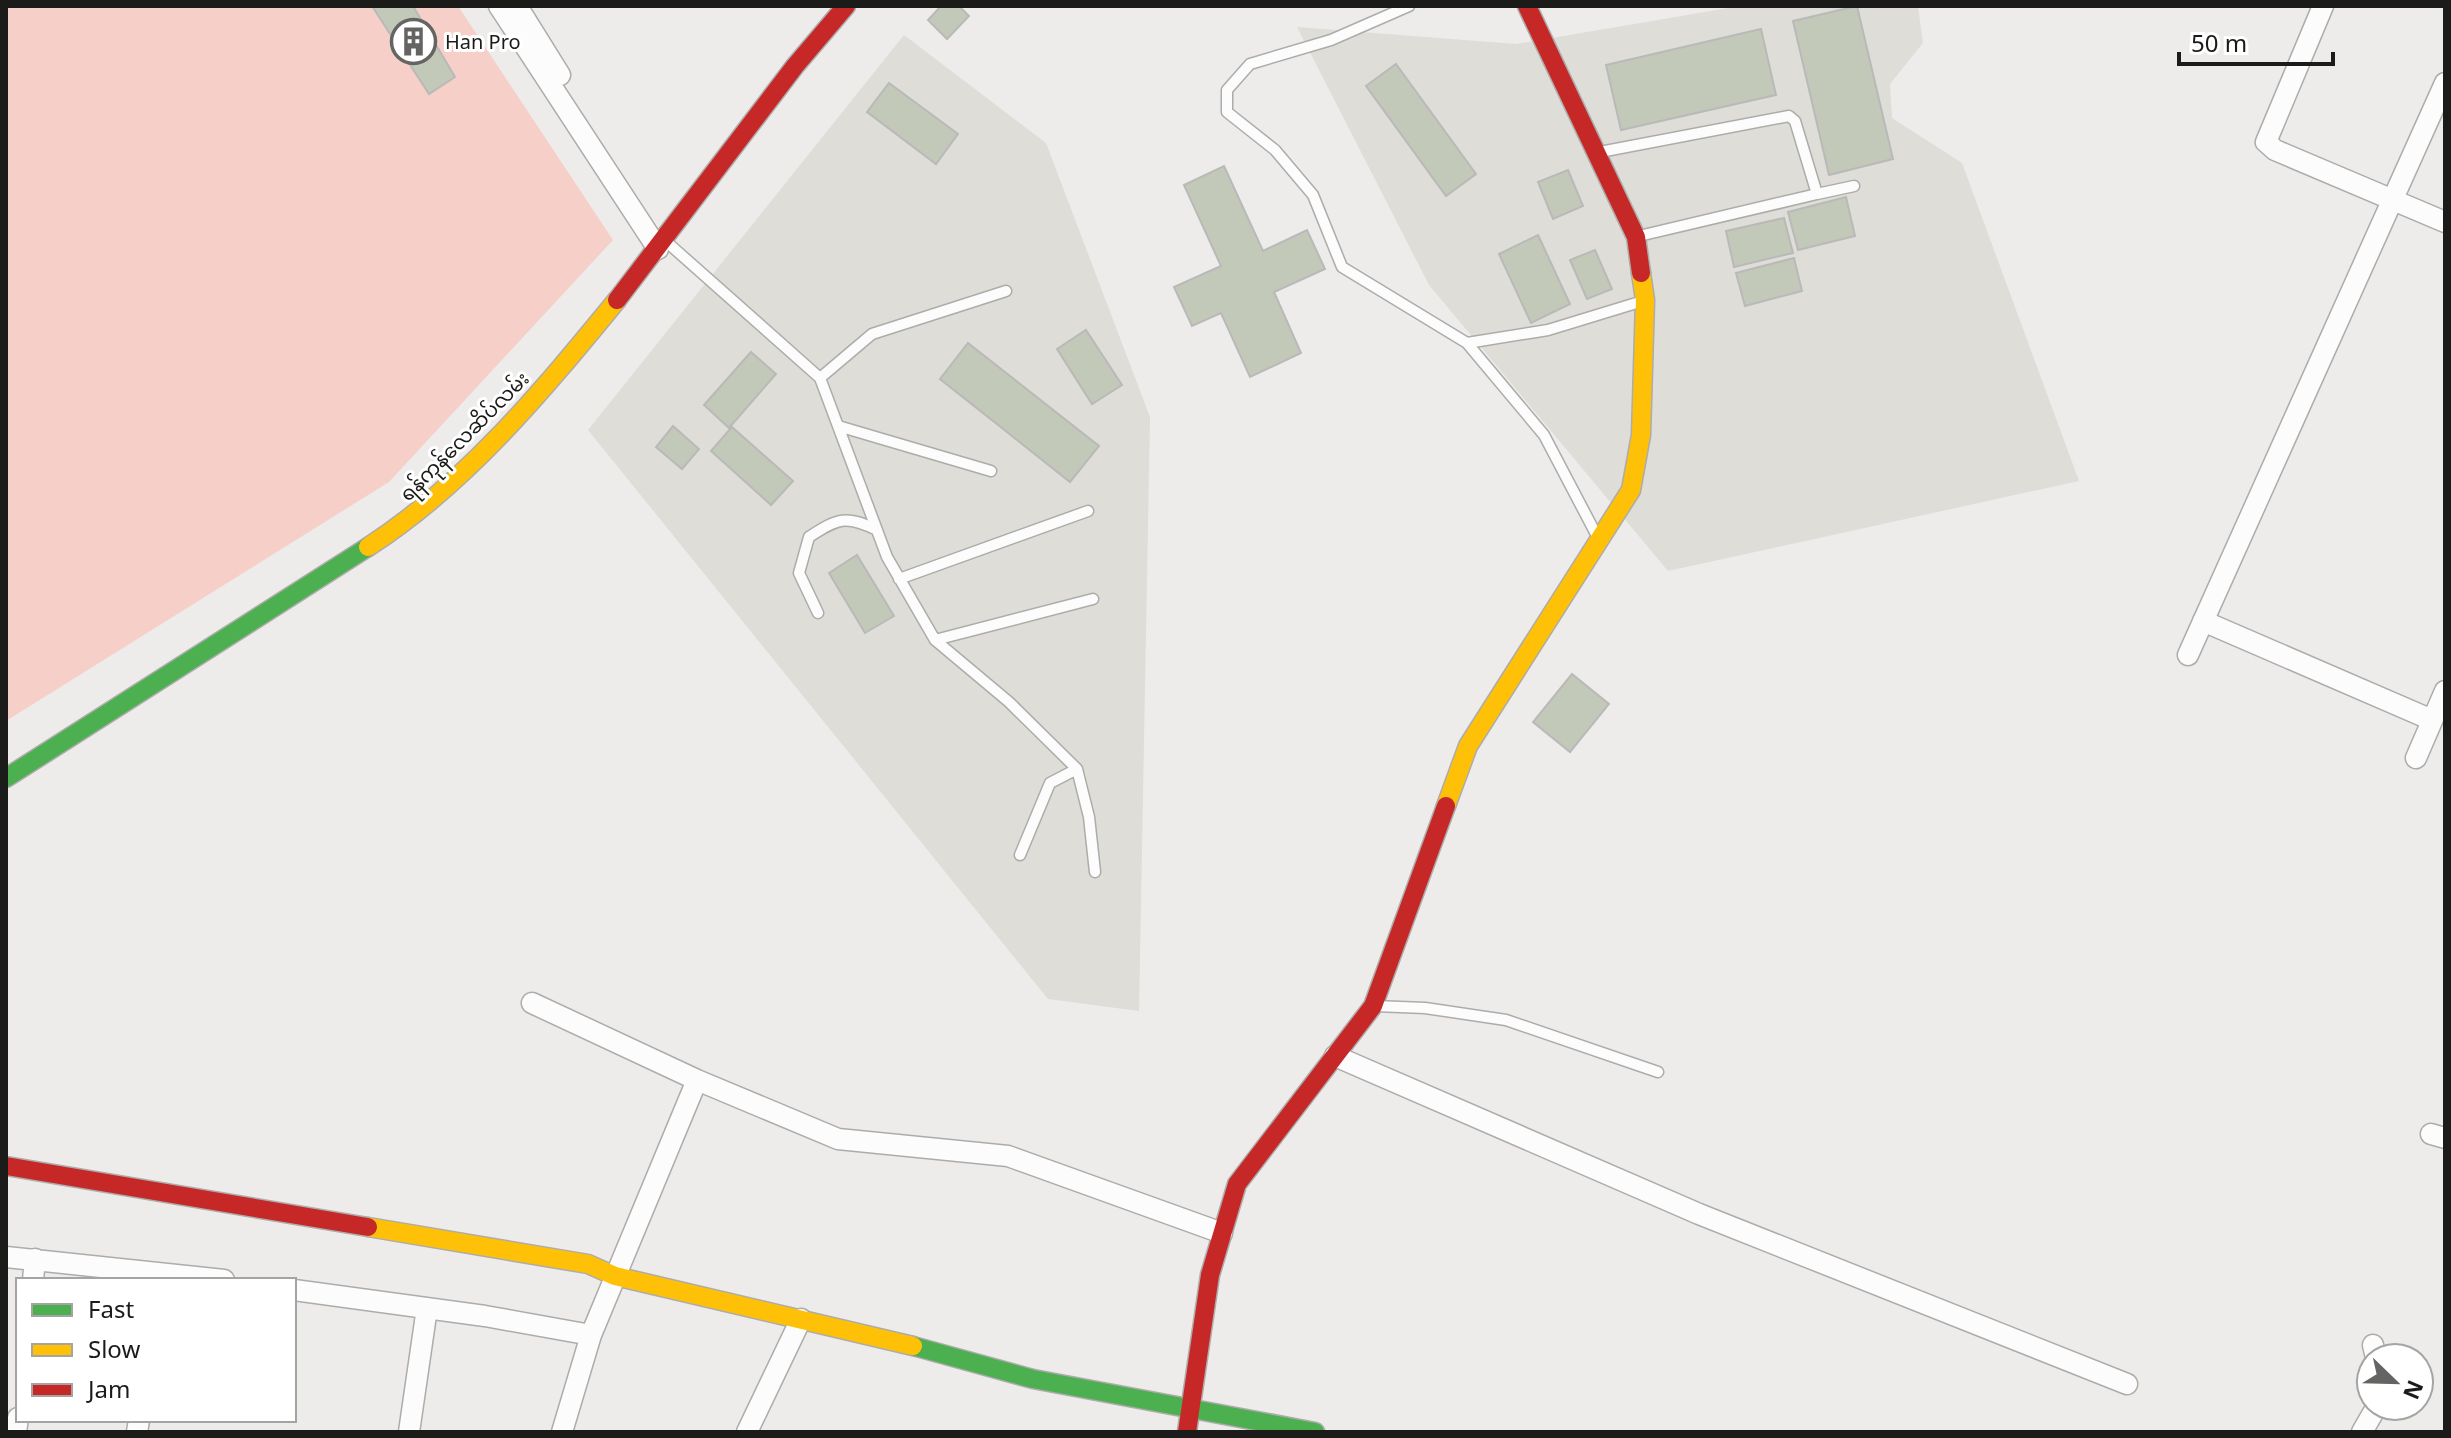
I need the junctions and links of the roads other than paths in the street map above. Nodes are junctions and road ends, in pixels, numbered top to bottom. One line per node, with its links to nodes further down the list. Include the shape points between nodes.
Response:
1 (499, 6): 14 (street)
2 (517, 6): 14 (street)
3 (846, 6): 14 (street, ရန်ကုန်လေဆိပ်လမ်း)
4 (1409, 6): 17 (lane, via 1331,40 1250,64 1227,90 1227,112 1275,150 1313,195 1342,267)
5 (1527, 6): 8 (street)
6 (2323, 6): 11 (street, via 2266,142)
7 (2445, 83): 11 (street)
8 (1598, 152): 10 (lane, via 1789,116); 13 (street)
9 (1854, 186): 10 (lane)
10 (1817, 194): 13 (lane)
11 (2392, 199): 12 (street); 27 (street)
12 (2445, 222)
13 (1636, 237): 16 (street)
14 (661, 245): 18 (lane); 34 (street, ရန်ကုန်လေဆိပ်လမ်း, via 534,401 406,523)
15 (1006, 291): 18 (lane, via 872,334)
16 (1645, 300): 17 (lane, via 1548,330); 23 (street, via 1641,435 1631,490)
17 (1467, 343): 23 (lane, via 1544,435)
18 (820, 378): 19 (lane)
19 (838, 426): 20 (lane); 22 (lane)
20 (991, 471)
21 (1088, 511): 24 (lane)
22 (877, 530): 24 (lane); 26 (lane, via 853,518 831,522 809,537 799,573)
23 (1598, 538): 38 (street, via 1468,746)
24 (899, 579): 28 (lane)
25 (1093, 599): 28 (lane)
26 (818, 613)
27 (2203, 621): 29 (street); 31 (street)
28 (935, 640): 33 (lane)
29 (2188, 655)
30 (2445, 691): 31 (street)
31 (2432, 720): 32 (street)
32 (2416, 758)
33 (1077, 769): 35 (lane, via 1050,783); 36 (lane)
34 (6, 778)
35 (1020, 855)
36 (1095, 872)
37 (532, 1003): 41 (street)
38 (1373, 1006): 39 (street); 40 (lane, via 1506,1020)
39 (1335, 1056): 43 (street, via 1237,1184); 53 (street, via 1699,1214)
40 (1658, 1072)
41 (697, 1080): 43 (street, via 838,1139 1008,1156); 47 (street)
42 (6, 1166): 47 (street, via 588,1264)
43 (1222, 1233): 54 (street, via 1210,1275)
44 (6, 1257): 45 (street)
45 (34, 1270): 46 (street)
46 (157, 1276): 48 (street)
47 (615, 1276): 51 (street); 52 (street)
48 (190, 1278)
49 (296, 1290): 50 (street)
50 (427, 1308): 52 (street); 55 (street)
51 (801, 1319): 54 (street, via 1033,1379); 57 (street)
52 (591, 1335): 56 (street)
53 (2127, 1384)
54 (1190, 1409): 58 (street); 59 (street)
55 (409, 1432)
56 (562, 1432)
57 (747, 1432)
58 (1187, 1432)
59 (1315, 1432)

